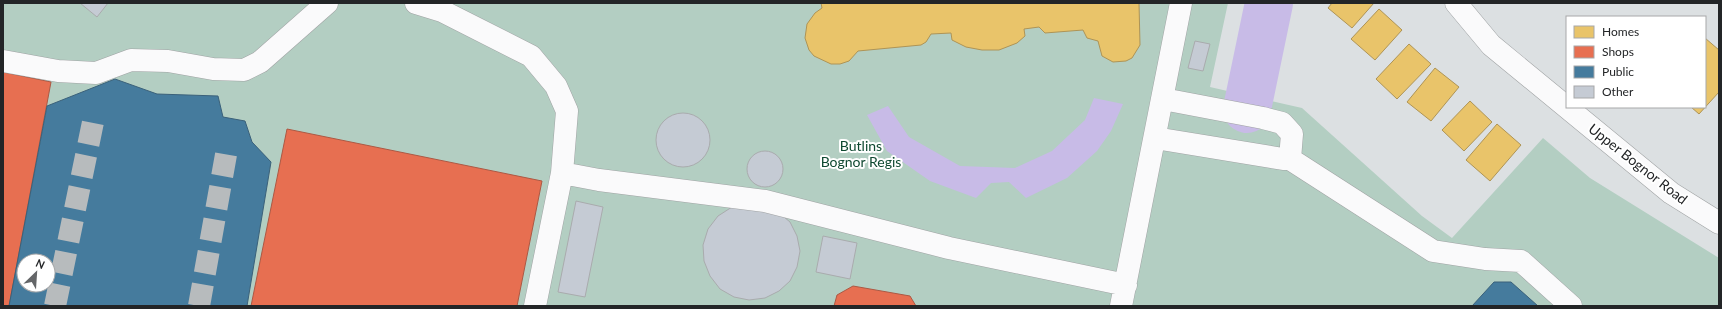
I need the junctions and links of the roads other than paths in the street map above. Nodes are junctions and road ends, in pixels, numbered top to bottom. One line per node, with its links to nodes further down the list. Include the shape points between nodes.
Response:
1 (327, 3): 5 (street, via 260,62 244,70 213,69 168,61 131,60 96,73 58,71)
2 (416, 3): 11 (street, via 442,11 531,56 556,86 566,112)
3 (1181, 3): 6 (street)
4 (1456, 3): 7 (street, Upper Bognor Road, via 1491,45)
5 (3, 61)
6 (1163, 99): 9 (street); 10 (street, via 1282,123 1292,134)
7 (1566, 107)
8 (1568, 108): 12 (street, Upper Bognor Road, via 1671,193)
9 (1155, 138): 10 (street); 13 (street)
10 (1290, 159): 15 (street, via 1433,251 1485,259 1521,261)
11 (562, 173): 13 (street, via 765,201); 14 (street)
12 (1719, 223)
13 (1124, 296)
14 (535, 306)
15 (1571, 306)

